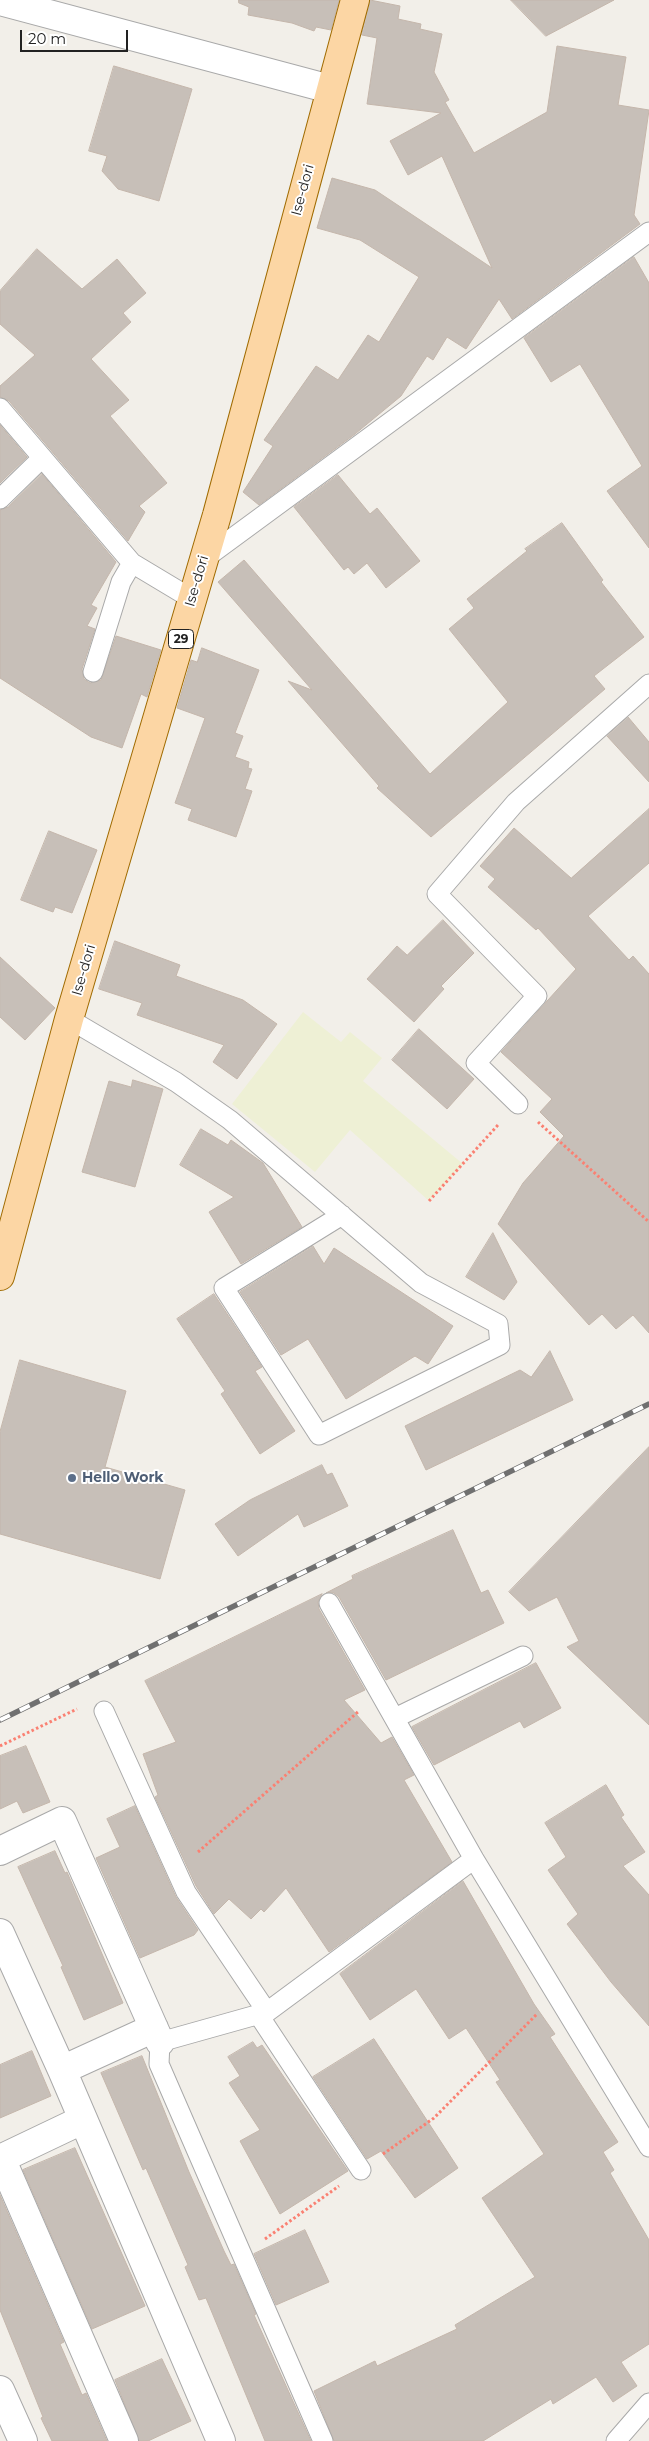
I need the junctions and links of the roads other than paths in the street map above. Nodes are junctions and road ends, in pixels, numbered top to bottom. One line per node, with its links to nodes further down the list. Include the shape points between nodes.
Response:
1 (355, 0): 3 (main road, Ise-dori / 29)
2 (0, 1): 3 (street)
3 (330, 89): 8 (main road, Ise-dori / 29)
4 (649, 232): 8 (lane)
5 (0, 408): 6 (lane)
6 (42, 458): 7 (lane); 9 (lane)
7 (0, 500)
8 (204, 559): 10 (main road, Ise-dori / 29)
9 (132, 563): 10 (lane); 11 (lane, via 121,582)
10 (192, 600): 13 (main road, Ise-dori / 29)
11 (93, 672)
12 (649, 684): 14 (lane, via 516,802 436,894 537,996 476,1063)
13 (69, 1019): 15 (lane, via 176,1082 230,1120); 16 (main road, Ise-dori / 29)
14 (518, 1104)
15 (342, 1215): 15 (lane, via 421,1283 498,1324 500,1345 320,1435 224,1288)
16 (0, 1276)
17 (329, 1603): 20 (lane)
18 (523, 1656): 20 (lane)
19 (104, 1711): 24 (lane, via 186,1892)
20 (395, 1718): 22 (lane)
21 (0, 1851): 25 (street, via 62,1821)
22 (474, 1860): 24 (lane); 28 (lane)
23 (0, 1933): 26 (street)
24 (263, 2013): 25 (lane); 30 (lane)
25 (157, 2035): 26 (street); 36 (lane, via 159,2064)
26 (62, 2070): 27 (street)
27 (82, 2120): 29 (street); 35 (street)
28 (649, 2147)
29 (0, 2158): 34 (street)
30 (361, 2170)
31 (0, 2390): 33 (street)
32 (649, 2403): 37 (lane)
33 (22, 2441)
34 (124, 2441)
35 (221, 2441)
36 (323, 2441)
37 (616, 2441)

